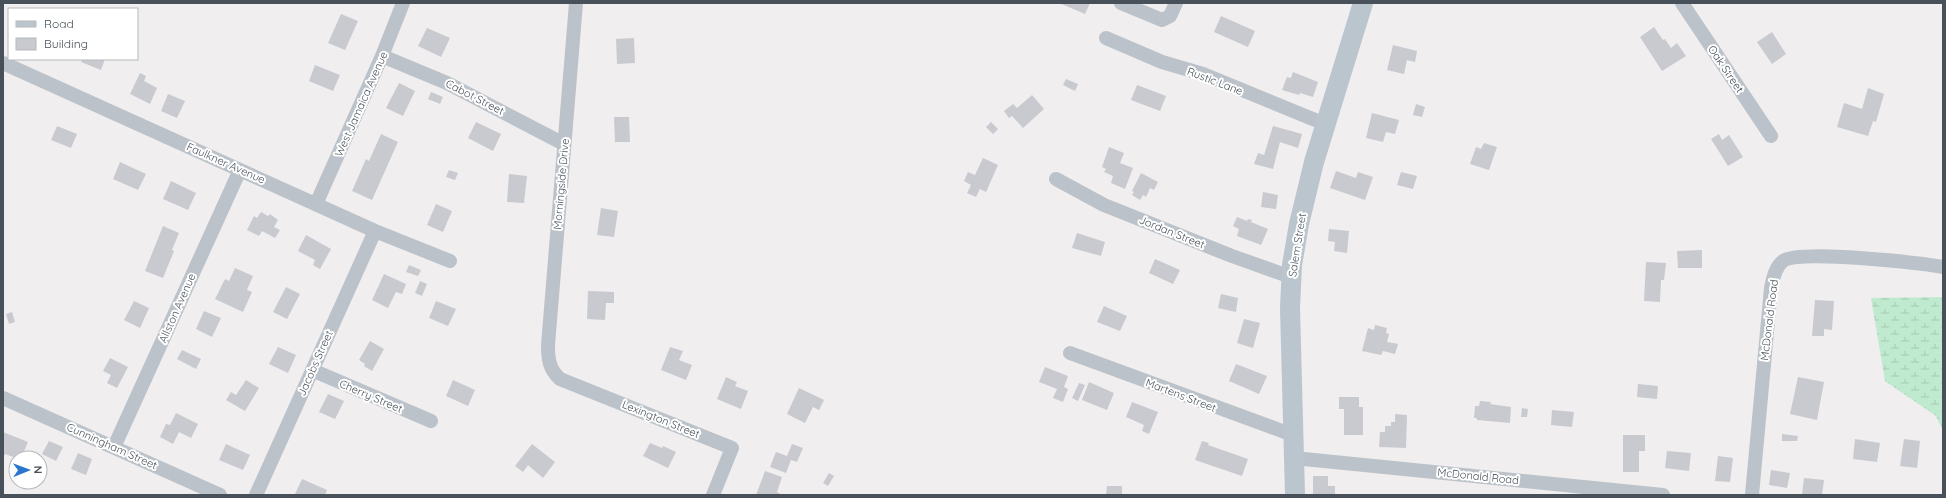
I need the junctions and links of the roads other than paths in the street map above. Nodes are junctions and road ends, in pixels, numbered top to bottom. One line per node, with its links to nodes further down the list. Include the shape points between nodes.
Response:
1 (403, 3): 8 (street, West Jamaica Avenue)
2 (576, 3): 12 (street, Morningside Drive)
3 (1121, 3): 4 (street, via 1162,20 1170,16)
4 (1176, 3)
5 (1682, 3): 11 (street, Oak Street)
6 (1359, 4): 10 (street, Salem Street)
7 (1106, 38): 10 (street, Rustic Lane)
8 (382, 56): 12 (street, Cabot Street, via 447,83); 15 (street, West Jamaica Avenue)
9 (3, 63): 13 (street, Faulkner Avenue)
10 (1325, 124): 19 (street, Salem Street, via 1299,224)
11 (1771, 136)
12 (564, 144): 21 (street, Morningside Drive, via 548,344)
13 (240, 170): 15 (street, Faulkner Avenue); 26 (street, Allston Avenue)
14 (1056, 179): 19 (street, Jordan Street, via 1104,205)
15 (316, 204): 16 (street, Faulkner Avenue)
16 (375, 231): 17 (street, Faulkner Avenue); 22 (street, Jacobs Street)
17 (450, 261)
18 (1943, 266): 34 (street, McDonald Road, via 1810,256 1790,257 1777,268 1771,288)
19 (1291, 277): 25 (street, Salem Street)
20 (1070, 353): 25 (street, Martens Street)
21 (549, 364): 31 (street, Lexington Street, via 553,373 560,379 732,448)
22 (312, 370): 24 (street, Cherry Street); 30 (street, Jacobs Street)
23 (3, 398): 26 (street, Cunningham Street)
24 (431, 421)
25 (1293, 434): 27 (street, Salem Street)
26 (114, 447): 29 (street, Cunningham Street)
27 (1294, 458): 28 (street, McDonald Road); 32 (street, Salem Street)
28 (1602, 492): 33 (street, McDonald Road)
29 (220, 495)
30 (256, 495)
31 (713, 495)
32 (1295, 495)
33 (1663, 495)
34 (1752, 495)

